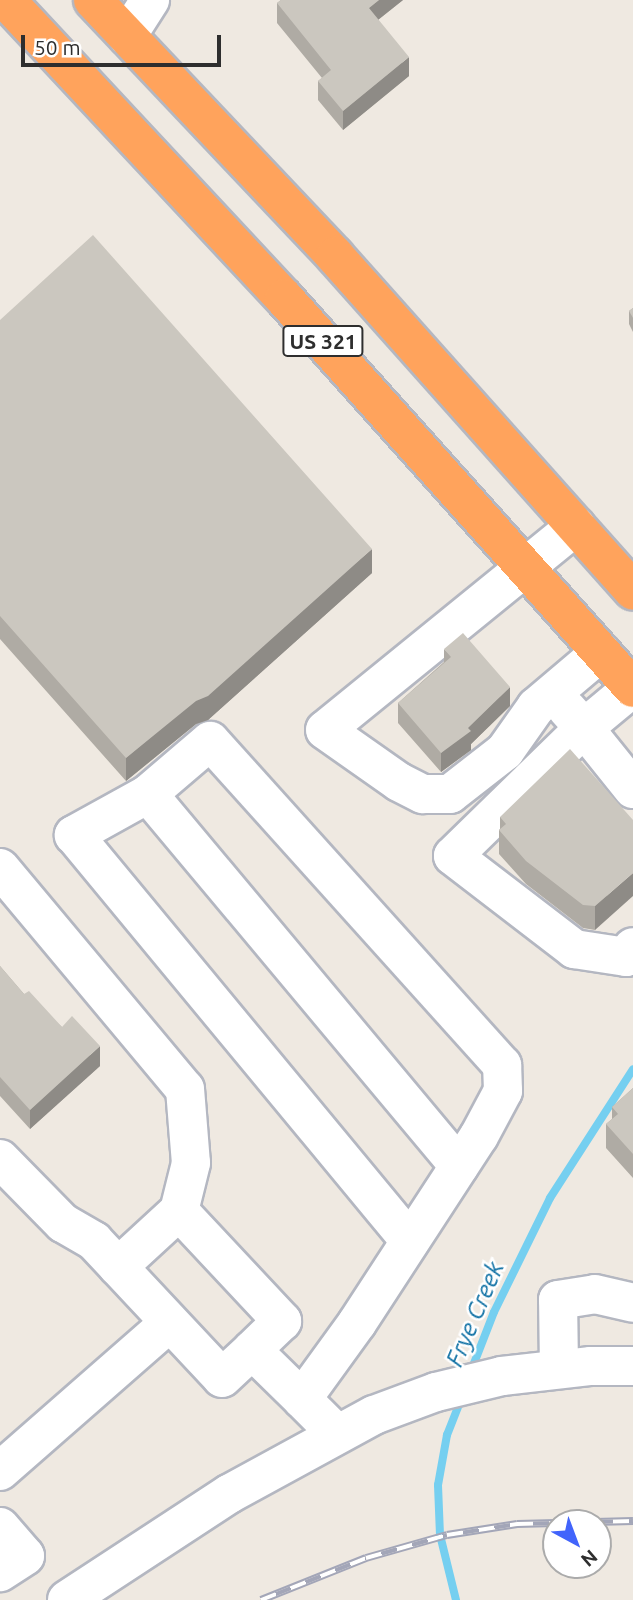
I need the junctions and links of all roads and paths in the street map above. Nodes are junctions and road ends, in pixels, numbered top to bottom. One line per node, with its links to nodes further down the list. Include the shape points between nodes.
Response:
1 (6, 0): 6 (highway, US 321)
2 (93, 0): 4 (highway, US 321)
3 (150, 0): 4 (street)
4 (127, 36): 5 (highway, US 321, via 335,256)
5 (576, 526): 6 (street); 7 (highway, US 321)
6 (526, 567): 8 (highway, US 321); 10 (street, via 325,730 399,782 423,794 450,794 505,751 536,707)
7 (633, 590)
8 (601, 652): 9 (highway, US 321); 10 (street)
9 (633, 688): 11 (street)
10 (553, 692): 11 (street)
11 (584, 728): 12 (street); 15 (street, via 453,856 574,948 626,957)
12 (633, 789)
13 (149, 794): 17 (street); 17 (street, via 211,741 502,1065 503,1091); 19 (street, via 74,835)
14 (0, 868): 18 (street, via 185,1088 191,1163)
15 (633, 947)
16 (0, 1159): 20 (street, via 63,1223 94,1241)
17 (459, 1166): 19 (street)
18 (179, 1211): 20 (street); 23 (street, via 282,1321)
19 (410, 1241): 26 (street)
20 (118, 1267): 22 (street)
21 (633, 1303): 25 (street, via 595,1294 558,1300)
22 (169, 1323): 23 (street, via 222,1378); 28 (street)
23 (252, 1350): 26 (street)
24 (633, 1366): 25 (street)
25 (559, 1368): 27 (street, via 436,1392)
26 (302, 1399): 27 (street)
27 (337, 1434): 31 (street, via 229,1494)
28 (0, 1471)
29 (0, 1527): 30 (street, via 25,1556)
30 (0, 1572)
31 (67, 1600)

